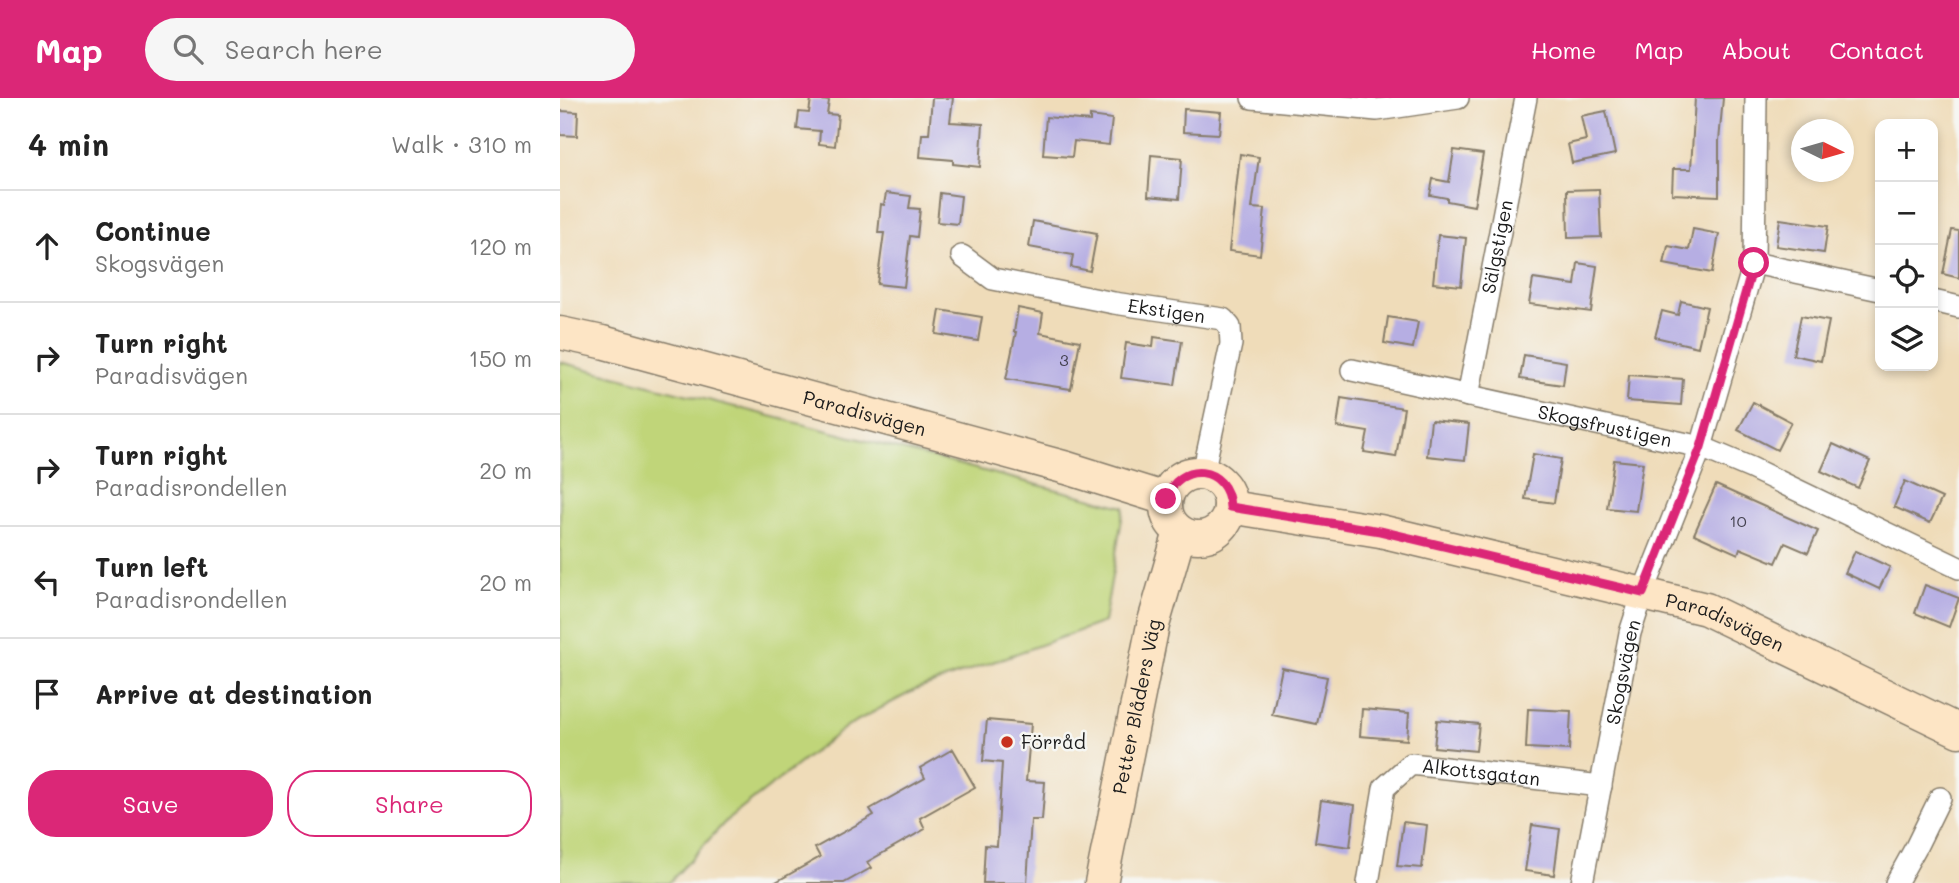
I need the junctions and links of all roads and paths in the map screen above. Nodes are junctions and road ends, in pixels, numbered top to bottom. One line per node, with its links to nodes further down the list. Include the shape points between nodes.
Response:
1 (1252, 98): 2 (street, via 1377,110)
2 (1458, 98)
3 (1526, 98): 12 (street, Sälgstigen)
4 (1756, 98): 6 (street, Skogsvägen)
5 (962, 257): 14 (street, Ekstigen, via 993,279 1223,319 1230,327 1231,344)
6 (1754, 263): 7 (street); 13 (street, Skogsvägen)
7 (1875, 289)
8 (1938, 302): 9 (street)
9 (1959, 307)
10 (560, 333): 15 (street, Paradisvägen)
11 (1352, 370): 12 (street, Skogsfrustigen)
12 (1468, 396): 13 (street, Skogsfrustigen)
13 (1701, 447): 18 (street, Skogsfrustigen); 19 (street, Skogsvägen)
14 (1203, 473): 15 (street, via 1193,472 1175,481); 16 (street, via 1220,481)
15 (1166, 499): 17 (street, via 1168,518)
16 (1230, 507): 17 (street, via 1221,527 1212,534 1201,537); 19 (street, Paradisvägen, via 1380,531)
17 (1180, 532): 23 (street, Petter Blåders Väg, via 1153,625)
18 (1959, 568)
19 (1643, 593): 20 (street, Paradisvägen, via 1706,610); 21 (street, Skogsvägen, via 1630,632)
20 (1959, 730)
21 (1601, 786): 24 (street, Alkottsgatan, via 1411,764 1384,788); 25 (street, Skogsvägen)
22 (1940, 798): 26 (street)
23 (1101, 883)
24 (1368, 883)
25 (1582, 883)
26 (1896, 883)

